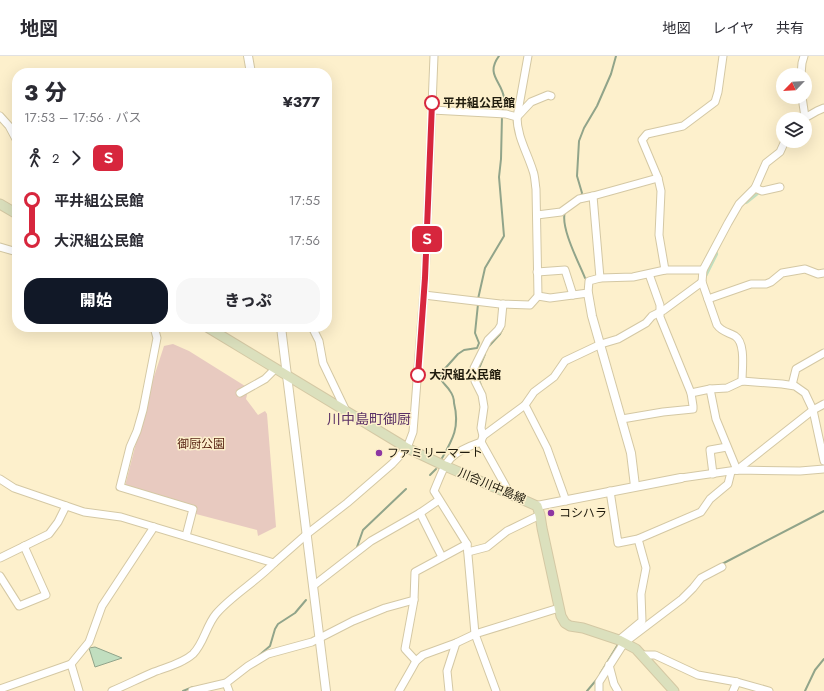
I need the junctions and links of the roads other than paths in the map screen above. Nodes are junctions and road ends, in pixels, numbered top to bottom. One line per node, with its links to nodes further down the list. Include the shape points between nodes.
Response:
1 (248, 56): 6 (street)
2 (434, 56): 10 (street)
3 (528, 56): 13 (street)
4 (723, 56): 16 (street, via 718,92 714,102 682,126 647,134 642,140)
5 (804, 56): 7 (street)
6 (249, 68)
7 (802, 68)
8 (551, 96): 13 (street, via 531,102)
9 (824, 108): 11 (street)
10 (432, 110): 13 (street, via 506,114); 33 (street)
11 (812, 114)
12 (0, 116): 14 (street)
13 (517, 117): 22 (street, via 520,137 533,172)
14 (12, 132)
15 (782, 148): 17 (street, via 766,163)
16 (658, 178): 19 (street); 25 (street, via 661,191 659,235)
17 (755, 188): 18 (street, via 762,191); 26 (street, via 737,208)
18 (780, 188)
19 (593, 196): 22 (street, via 579,199 562,212); 30 (street)
20 (0, 204): 21 (main road)
21 (12, 211)
22 (538, 215): 27 (street)
23 (0, 247): 24 (street)
24 (12, 251)
25 (665, 270): 26 (street); 29 (street)
26 (703, 270): 31 (street)
27 (537, 272): 34 (street, via 565,270); 35 (street)
28 (824, 273): 36 (street, via 818,274 804,269 782,273 766,284 751,284)
29 (649, 274): 30 (street); 38 (street)
30 (600, 278): 32 (street, via 589,281)
31 (702, 282): 36 (street); 38 (street)
32 (588, 293): 34 (street); 43 (street)
33 (424, 295): 37 (street); 59 (street, via 413,432)
34 (573, 295): 35 (street, via 550,298)
35 (538, 296): 37 (street, via 530,305)
36 (708, 299): 47 (street, via 720,329 740,340)
37 (503, 304): 57 (street, via 498,330 488,340 474,368 475,382 482,395 484,407)
38 (660, 312): 43 (street, via 618,339); 51 (street)
39 (156, 332): 77 (street, via 158,338 143,410 120,487 193,509)
40 (215, 332): 45 (main road, 川合川中島線)
41 (282, 332): 46 (street)
42 (314, 332): 55 (street, via 323,363)
43 (600, 344): 53 (street, via 564,361 554,377 534,392); 56 (street)
44 (824, 352): 48 (street, via 796,369)
45 (275, 369): 46 (main road, 川合川中島線); 50 (street, via 265,379)
46 (287, 376): 55 (main road, 川合川中島線); 76 (street)
47 (742, 381): 48 (street); 49 (street, via 727,388)
48 (792, 386): 54 (street, via 805,393)
49 (710, 389): 51 (street); 58 (street, via 716,419)
50 (240, 393)
51 (691, 393): 56 (street, via 693,409)
52 (824, 404): 54 (street)
53 (525, 405): 57 (street); 71 (street, via 547,448)
54 (813, 410): 60 (street); 63 (street)
55 (346, 411): 59 (main road, 川合川中島線)
56 (622, 419): 67 (street, via 631,453)
57 (482, 439): 61 (street, via 457,452); 69 (street)
58 (727, 447): 63 (street); 64 (street, via 710,450)
59 (407, 448): 61 (main road, 川合川中島線); 76 (street, via 348,503)
60 (824, 461)
61 (445, 466): 69 (main road, 川合川中島線); 70 (street, via 434,491)
62 (824, 469): 63 (street)
63 (734, 471): 64 (street); 78 (street, via 728,484 710,499 701,512)
64 (713, 474): 65 (street)
65 (681, 478): 67 (street)
66 (0, 479): 72 (street, via 14,488)
67 (635, 486): 68 (street)
68 (610, 491): 71 (street); 78 (street, via 618,543)
69 (510, 494): 73 (main road, 川合川中島線)
70 (439, 500): 74 (street); 80 (street)
71 (566, 501): 73 (street)
72 (66, 506): 75 (street, via 84,512 121,517); 79 (street, via 49,534)
73 (538, 511): 80 (street, via 487,547); 88 (main road)
74 (420, 513): 81 (street); 86 (street, via 371,541)
75 (154, 527): 77 (street); 95 (street, via 102,606 89,642)
76 (307, 534): 83 (street); 86 (street)
77 (186, 536): 83 (street)
78 (638, 539): 91 (street, via 646,568 641,594 642,621)
79 (24, 546): 82 (street); 85 (street, via 46,595 20,606)
80 (468, 548): 81 (street); 89 (street)
81 (442, 557): 87 (street, via 415,572)
82 (0, 558)
83 (274, 563): 101 (street, via 262,576 216,613 193,654)
84 (722, 567): 91 (street, via 701,578 682,599)
85 (0, 576)
86 (313, 586): 90 (street)
87 (414, 600): 90 (street, via 385,608); 94 (street, via 405,649)
88 (559, 608): 89 (street); 91 (main road, via 565,623 570,626)
89 (475, 634): 92 (street); 107 (street)
90 (320, 637): 98 (street, via 312,642 263,656); 104 (street)
91 (622, 642): 93 (main road); 96 (street)
92 (456, 643): 94 (street, via 423,655); 106 (street, via 447,671)
93 (642, 655): 97 (street, via 655,655 698,675); 110 (main road)
94 (416, 661): 105 (street)
95 (71, 664): 99 (street); 100 (street)
96 (609, 665): 108 (street, via 599,682); 109 (street)
97 (737, 682): 111 (street); 112 (street)
98 (226, 683): 102 (street); 103 (street)
99 (0, 689)
100 (79, 691)
101 (114, 691)
102 (192, 691)
103 (229, 691)
104 (326, 691)
105 (399, 691)
106 (449, 691)
107 (496, 691)
108 (599, 691)
109 (618, 691)
110 (674, 691)
111 (732, 691)
112 (769, 691)

